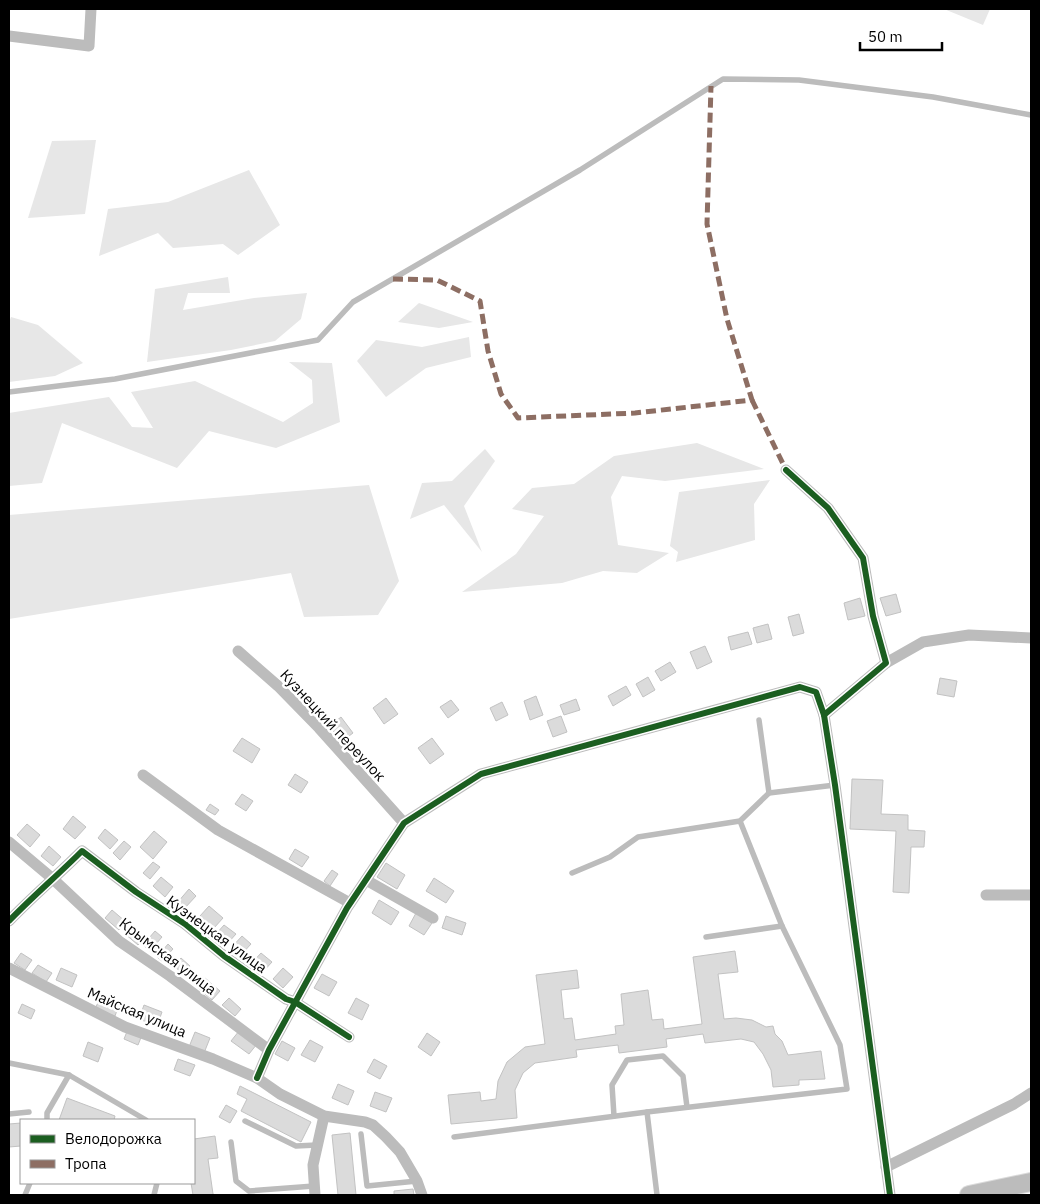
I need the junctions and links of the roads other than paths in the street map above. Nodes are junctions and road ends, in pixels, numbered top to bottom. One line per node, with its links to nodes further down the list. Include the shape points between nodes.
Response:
1 (91, 9): 2 (street, via 89,46)
2 (9, 36)
3 (1031, 115): 4 (lane, via 933,97 799,80 723,78 580,170 353,302 318,340 115,379)
4 (9, 392)
5 (786, 470): 8 (street, via 828,508 864,558 873,616)
6 (1031, 638): 8 (street, via 969,635 923,642)
7 (238, 651): 15 (street, Кузнецкий переулок, via 320,728)
8 (886, 662): 9 (street)
9 (824, 715): 12 (street); 15 (street, via 816,692 800,687 481,774)
10 (759, 720): 13 (lane)
11 (143, 775): 22 (street, via 218,830)
12 (835, 785): 13 (lane); 48 (street)
13 (768, 793): 14 (lane)
14 (740, 821): 17 (lane, via 638,837 610,857); 25 (lane)
15 (404, 823): 19 (street)
16 (9, 842): 18 (street, Крымская улица)
17 (572, 873)
18 (53, 880): 24 (street); 28 (street, Кузнецкая улица, via 82,851 185,924 224,956); 30 (street, Крымская улица, via 119,941)
19 (366, 880): 22 (street); 23 (street)
20 (1031, 895): 21 (street)
21 (986, 896)
22 (350, 903): 28 (street)
23 (432, 918)
24 (9, 921)
25 (782, 926): 26 (lane); 35 (lane, via 840,1045 847,1089)
26 (706, 937)
27 (9, 968): 33 (street, Майская улица, via 125,1027)
28 (295, 1002): 29 (street, Кузнецкая улица); 30 (street)
29 (349, 1037)
30 (269, 1050): 33 (street)
31 (9, 1063): 32 (lane)
32 (69, 1075): 41 (lane, via 47,1113); 42 (lane)
33 (257, 1078): 39 (street, Майская улица, via 280,1094)
34 (1031, 1093): 48 (street)
35 (687, 1107): 37 (lane); 40 (lane, via 683,1076 663,1056 627,1060 612,1085)
36 (29, 1112): 38 (lane)
37 (647, 1112): 40 (lane); 53 (lane)
38 (9, 1114)
39 (324, 1116): 47 (street); 49 (street, Майская улица, via 373,1125 400,1152)
40 (614, 1116): 45 (lane)
41 (47, 1119)
42 (144, 1119)
43 (245, 1121): 47 (lane, via 296,1146)
44 (361, 1134): 49 (lane, via 367,1186)
45 (454, 1138)
46 (231, 1142): 51 (lane, via 236,1181 249,1191)
47 (317, 1145): 51 (street, via 313,1165)
48 (886, 1167): 54 (street)
49 (417, 1181): 52 (street, Майская улица)
50 (1031, 1182): 55 (main road)
51 (314, 1191)
52 (422, 1195)
53 (656, 1195)
54 (890, 1195)
55 (969, 1195)

